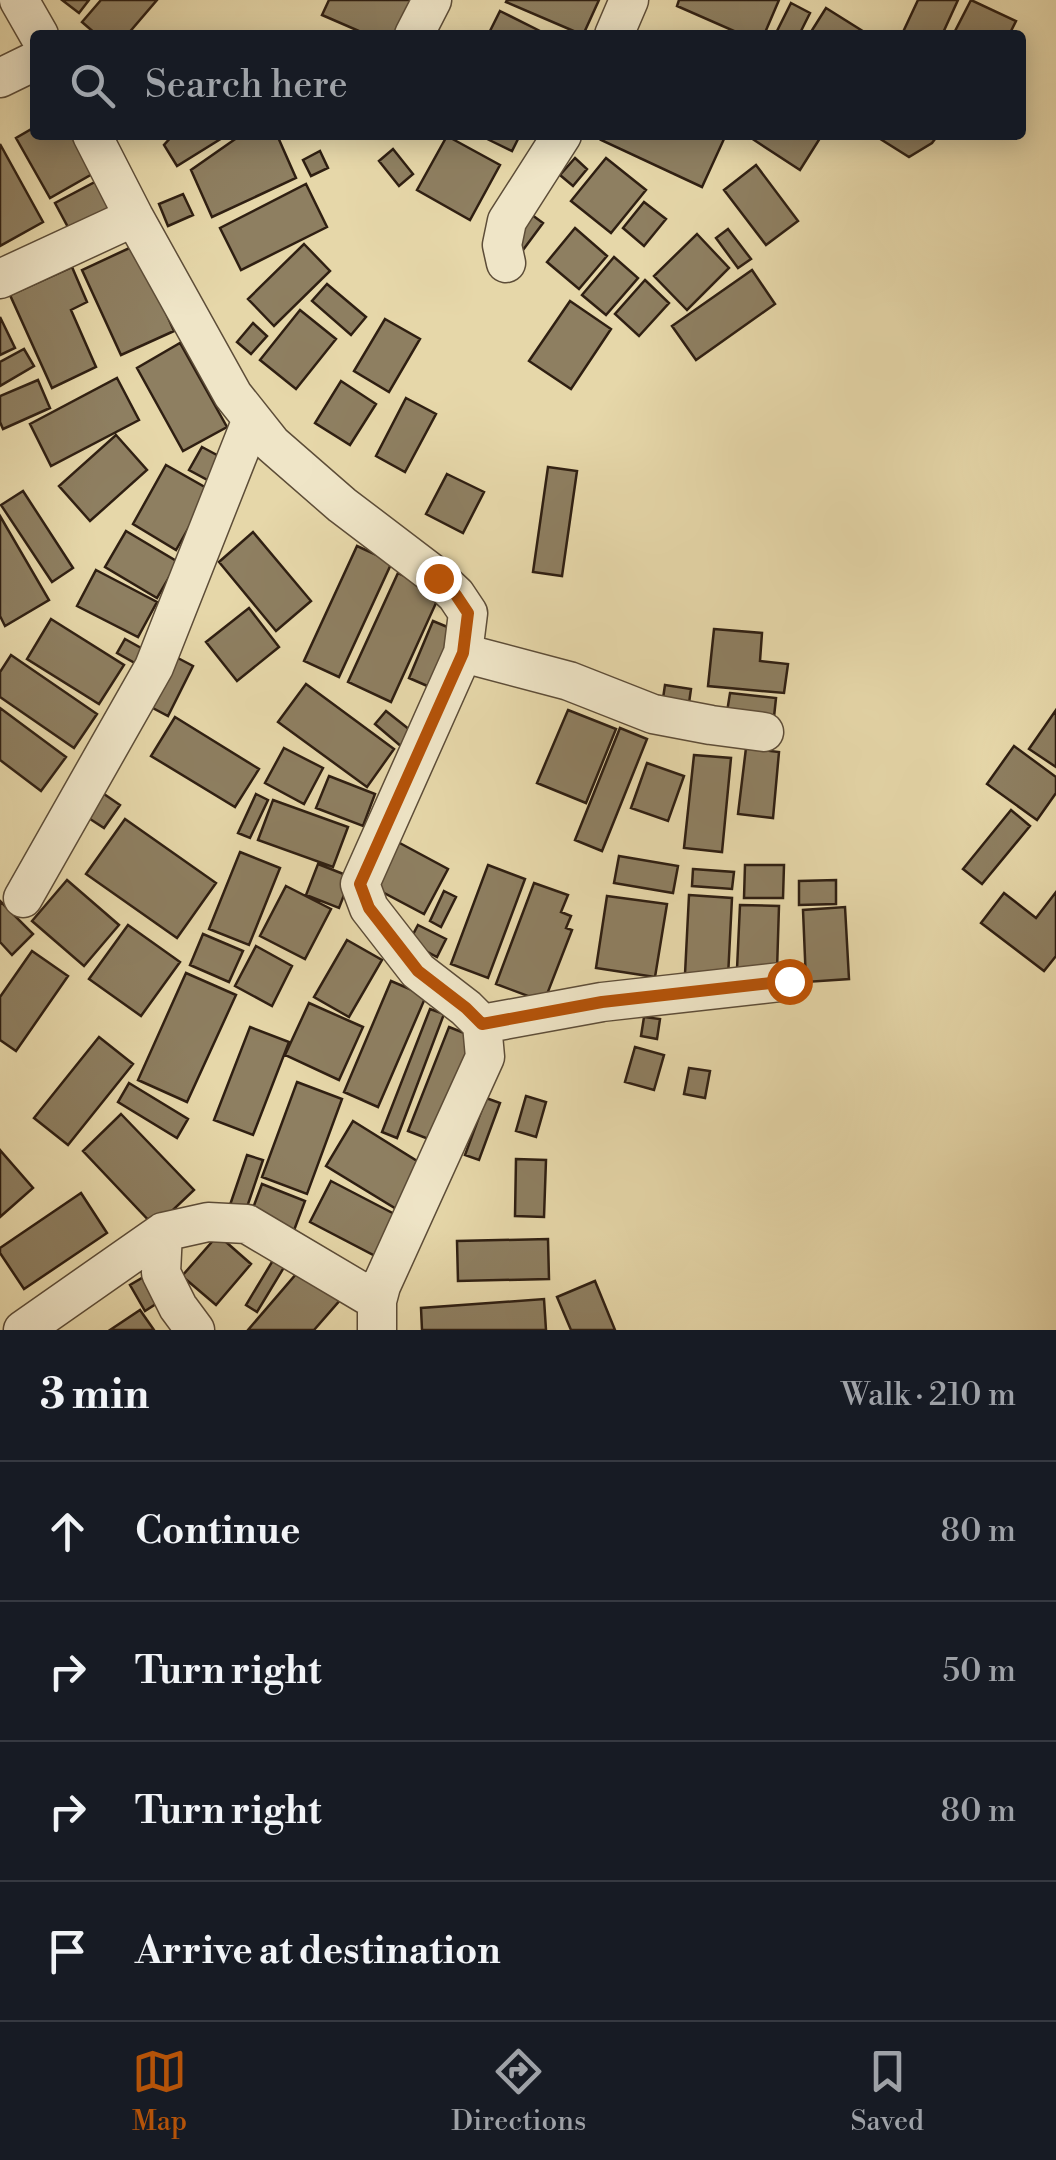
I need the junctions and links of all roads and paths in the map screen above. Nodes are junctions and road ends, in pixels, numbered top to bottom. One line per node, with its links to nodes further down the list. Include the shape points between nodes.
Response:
1 (19, 0): 4 (street)
2 (432, 0): 5 (street)
3 (628, 0): 6 (street)
4 (36, 30)
5 (417, 30)
6 (616, 30)
7 (30, 63): 8 (street)
8 (0, 78)
9 (95, 140): 11 (street)
10 (559, 140): 12 (street, via 506,221)
11 (134, 217): 13 (street); 14 (street)
12 (506, 263)
13 (0, 280)
14 (252, 419): 15 (street, via 272,444 456,595 468,613); 17 (street, via 154,667)
15 (463, 653): 16 (street, via 569,681 653,714); 19 (street, via 360,884 369,908 418,971)
16 (764, 732)
17 (23, 898)
18 (789, 981): 19 (street, via 602,1002)
19 (482, 1024): 21 (street, via 485,1057 381,1286)
20 (163, 1232): 21 (street, via 208,1222 247,1224); 22 (street); 23 (street, via 162,1273)
21 (377, 1316)
22 (23, 1330)
23 (195, 1330)

